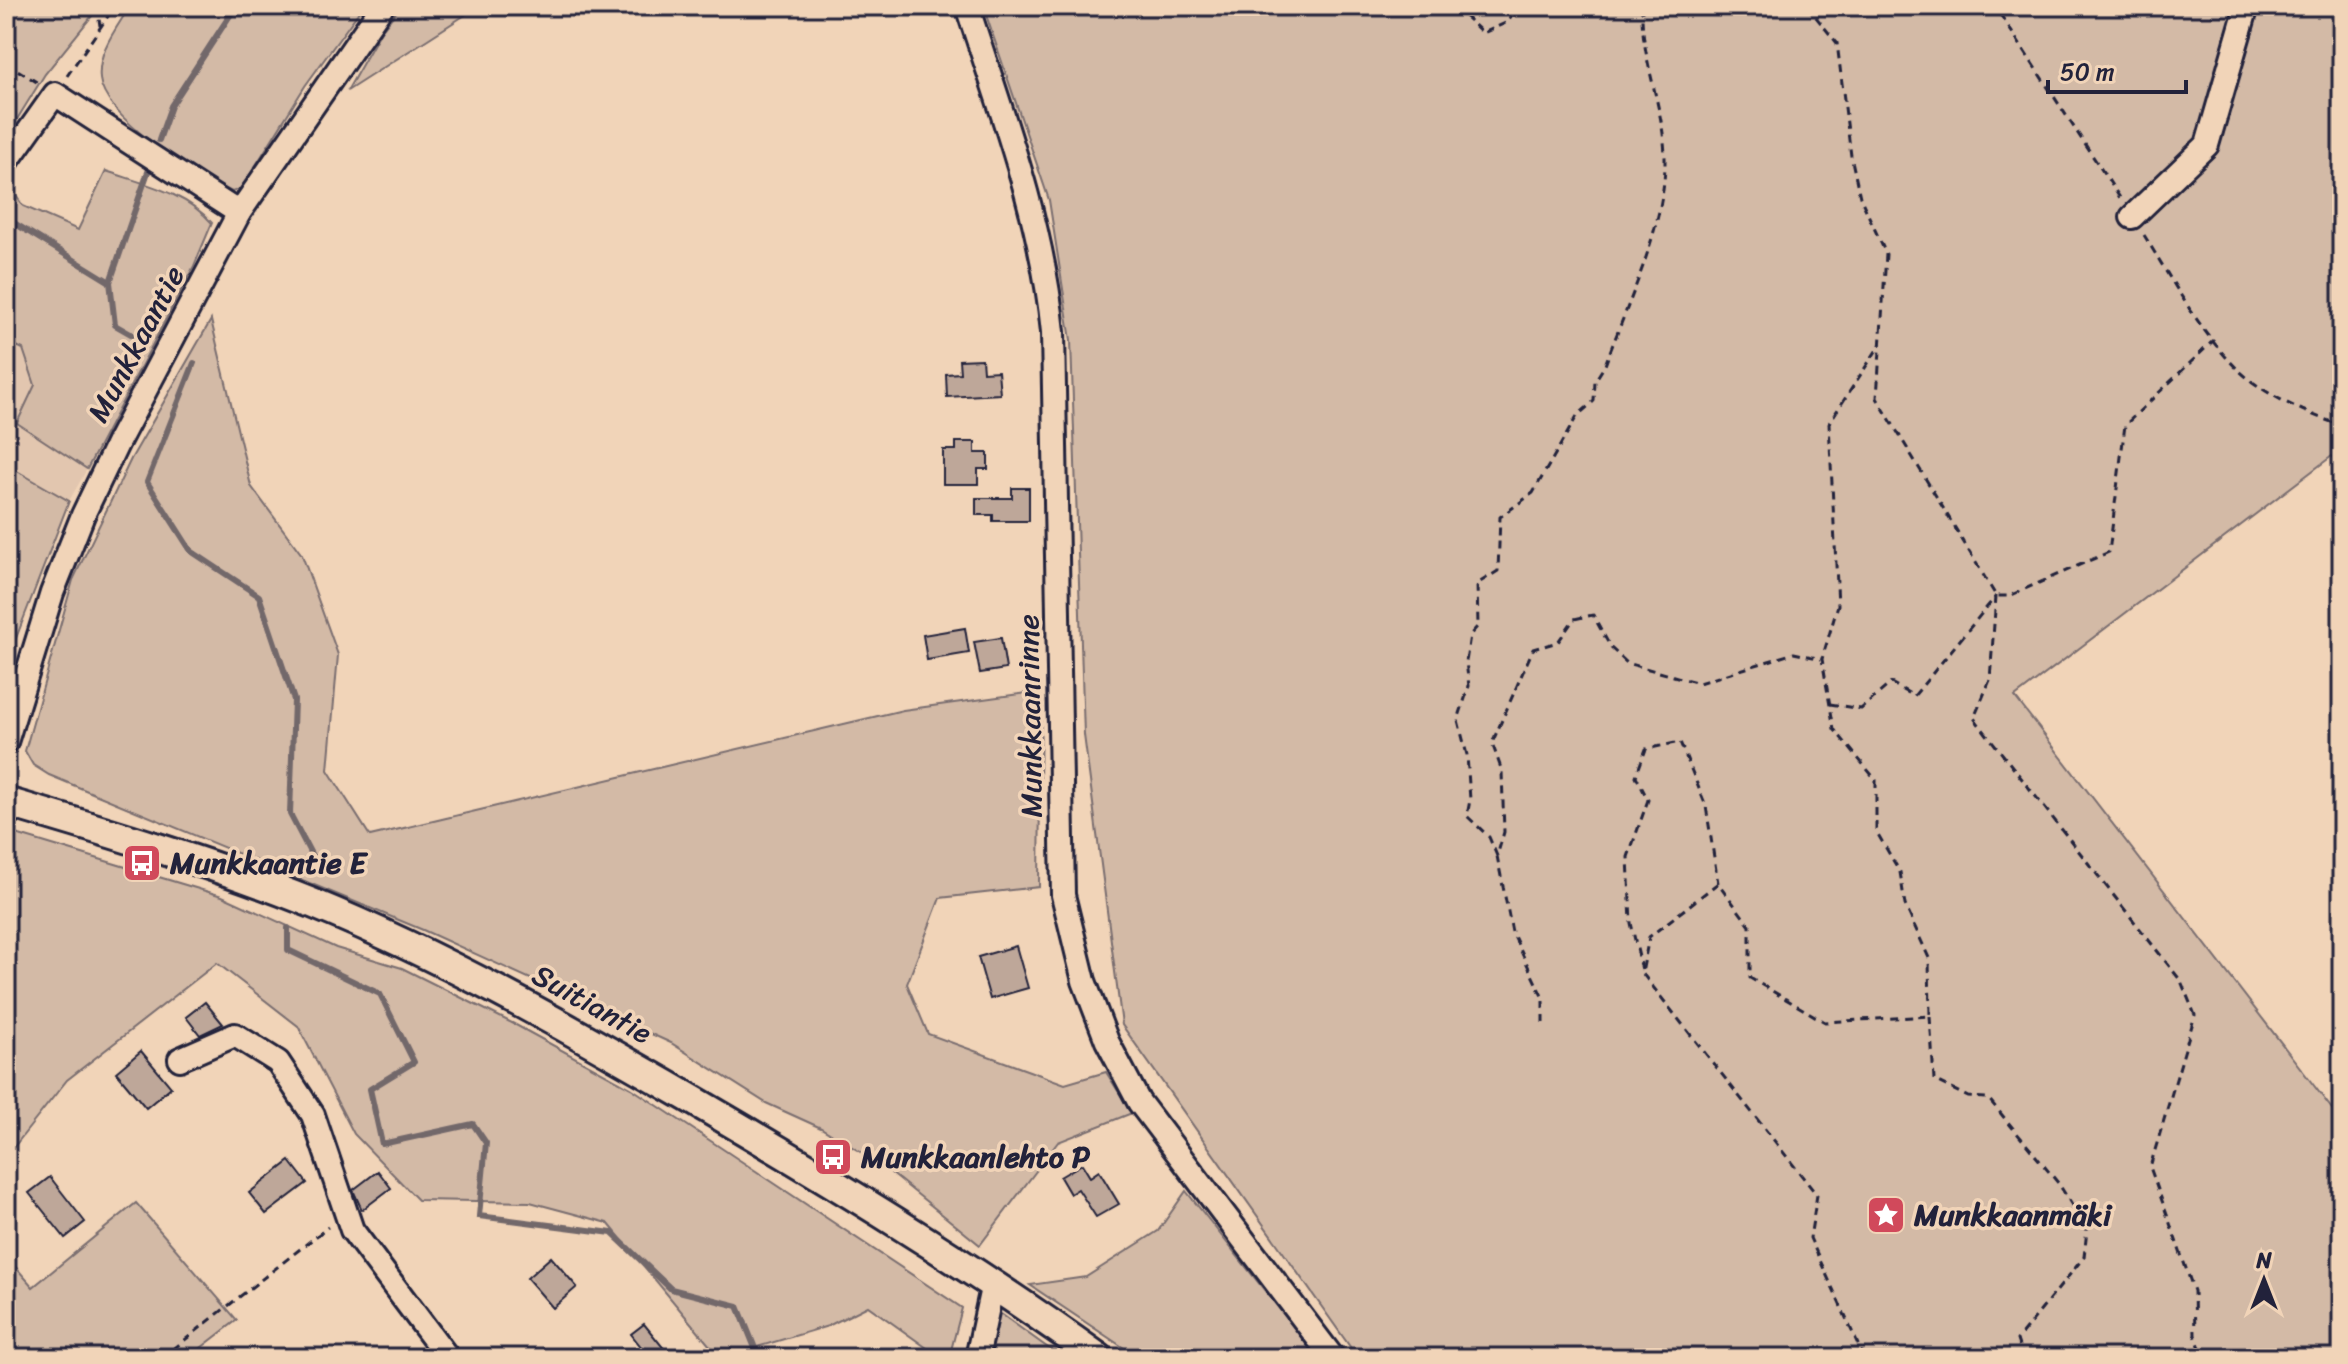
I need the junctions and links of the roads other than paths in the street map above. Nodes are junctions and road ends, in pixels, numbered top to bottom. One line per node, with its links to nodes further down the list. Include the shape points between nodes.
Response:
1 (382, 6): 5 (street, Munkkaantie)
2 (967, 6): 14 (street, Munkkaanrinne, via 1047,269 1053,332 1063,895 1084,981 1139,1102)
3 (2247, 6): 6 (street, via 2207,145)
4 (6, 163): 5 (street, via 55,94)
5 (239, 213): 7 (street, Munkkaantie, via 83,515 52,593)
6 (2132, 217)
7 (6, 742)
8 (6, 802): 10 (main road, Suitiantie, via 230,872 445,964 786,1154)
9 (180, 1059): 11 (street, via 235,1035 278,1062 313,1115 352,1230)
10 (992, 1288): 12 (street); 13 (main road, Suitiantie)
11 (448, 1358)
12 (977, 1358)
13 (1099, 1358)
14 (1333, 1358)

